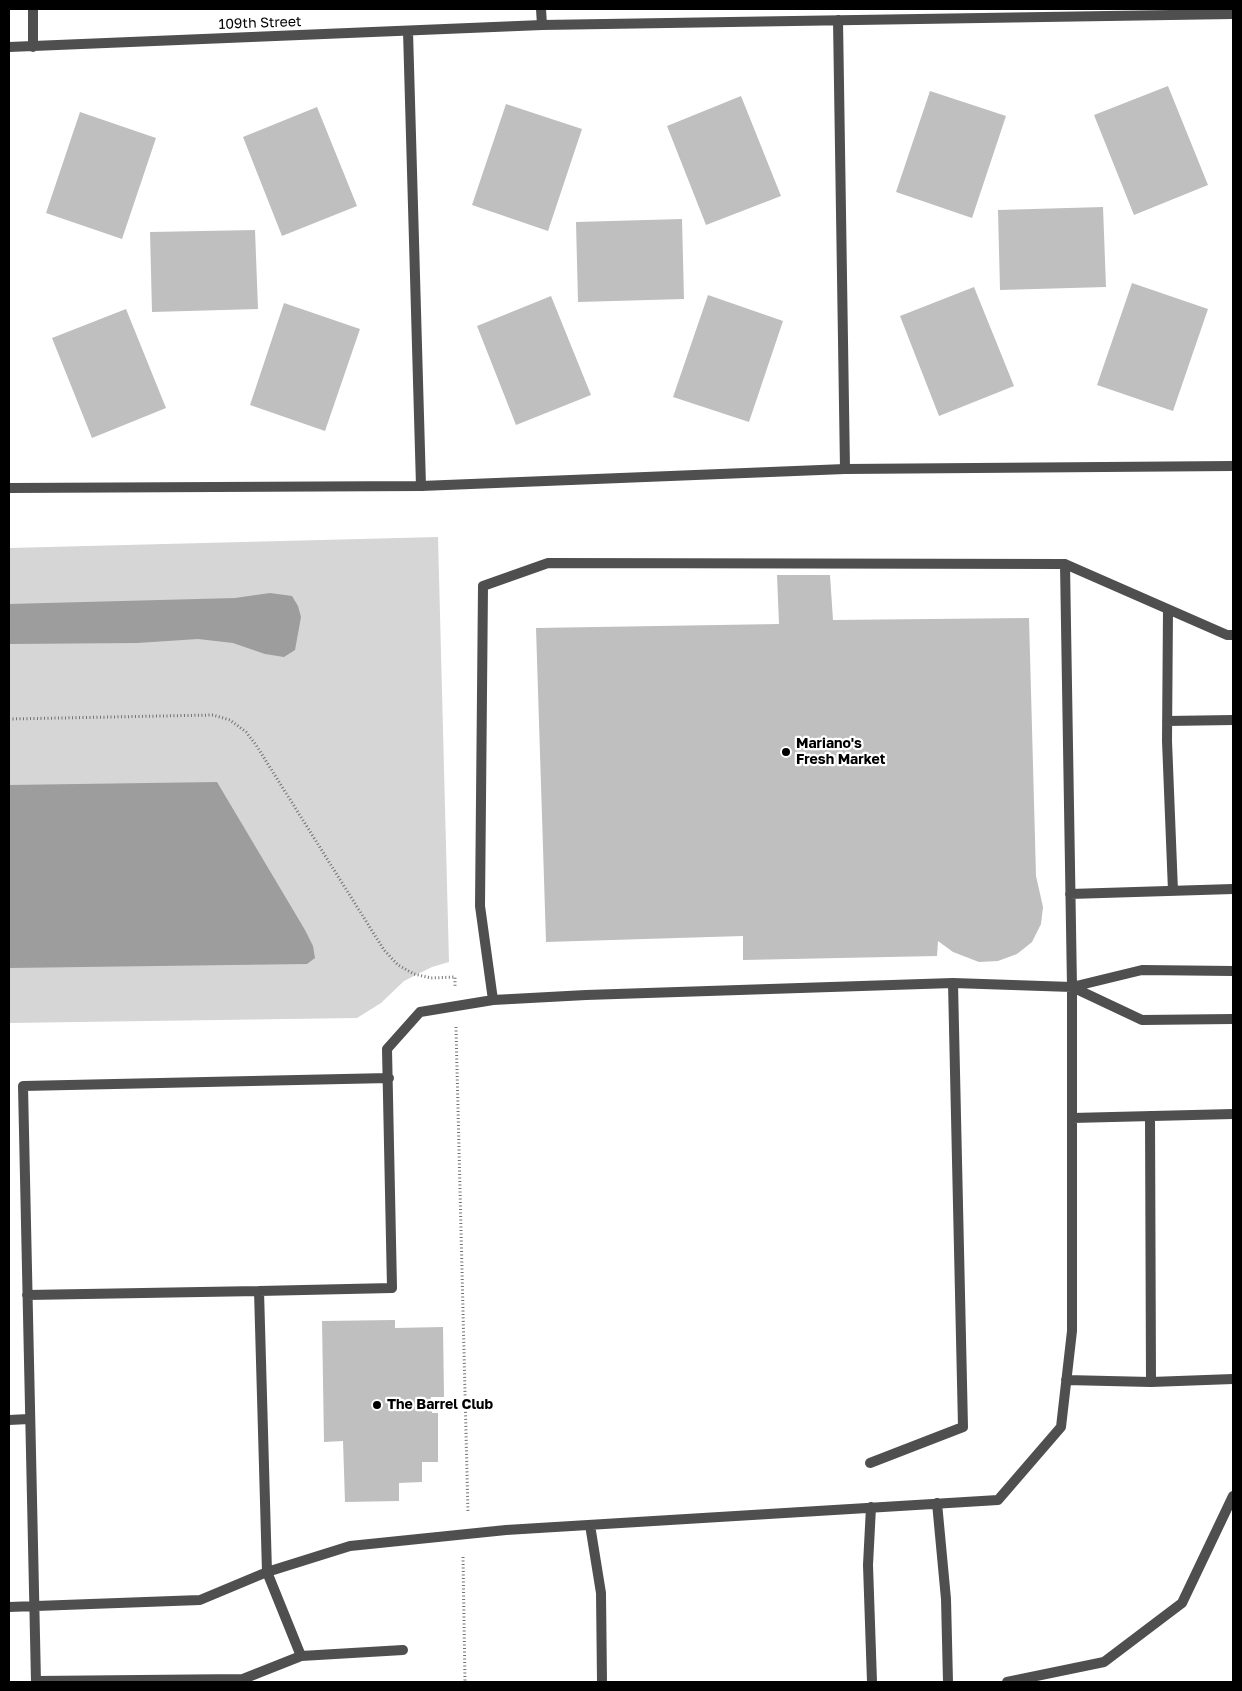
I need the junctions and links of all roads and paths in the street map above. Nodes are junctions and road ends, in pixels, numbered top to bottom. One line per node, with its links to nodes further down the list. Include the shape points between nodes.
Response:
1 (33, 9): 9 (street)
2 (541, 9): 6 (street)
3 (1028, 13): 4 (street, 109th Street); 5 (street, 109th Street)
4 (1233, 14)
5 (838, 20): 6 (street, 109th Street); 11 (street)
6 (542, 26): 7 (street, 109th Street)
7 (408, 31): 9 (street, 109th Street); 12 (street)
8 (9, 47): 9 (street, 109th Street)
9 (34, 47)
10 (1233, 466): 11 (street)
11 (845, 469): 12 (street)
12 (421, 486): 13 (street)
13 (9, 488)
14 (1065, 564): 15 (street); 22 (street); 27 (street, via 548,564 483,586 480,906)
15 (1168, 609): 16 (street); 18 (street)
16 (1233, 635)
17 (9, 719): 24 (path, via 213,715 230,720 246,732 256,746 384,950 398,965 414,974 431,978)
18 (1167, 720): 19 (street); 21 (street)
19 (1233, 720)
20 (1233, 889): 21 (street)
21 (1173, 891): 22 (street)
22 (1070, 894): 26 (street)
23 (1233, 971): 26 (street, via 1142,970)
24 (455, 977)
25 (953, 983): 26 (street); 27 (street); 41 (street, via 963,1427)
26 (1072, 987): 28 (street, via 1142,1020); 33 (street)
27 (493, 1000): 30 (street, via 420,1012 387,1049)
28 (1233, 1019)
29 (456, 1035): 43 (path)
30 (389, 1078): 34 (street, via 392,1288); 35 (street, via 23,1086)
31 (1233, 1114): 32 (street)
32 (1150, 1116): 33 (street); 38 (street)
33 (1072, 1118): 37 (street, via 1072,1331)
34 (259, 1291): 35 (street); 48 (street)
35 (27, 1295): 39 (street)
36 (1233, 1379): 38 (street)
37 (1066, 1380): 38 (street); 44 (street, via 1061,1427 998,1500)
38 (1151, 1382)
39 (29, 1419): 40 (street); 49 (street)
40 (9, 1420)
41 (870, 1463)
42 (1233, 1496): 59 (street, via 1182,1603 1104,1662)
43 (469, 1500)
44 (937, 1503): 45 (street); 58 (street, via 946,1599)
45 (871, 1507): 46 (street); 57 (street, via 868,1565)
46 (590, 1524): 48 (street, via 350,1546); 56 (street, via 601,1593)
47 (463, 1563): 55 (path)
48 (266, 1572): 49 (street, via 200,1600); 52 (street)
49 (34, 1606): 50 (street); 54 (street)
50 (9, 1607)
51 (403, 1650): 52 (street)
52 (301, 1656): 53 (street)
53 (243, 1681): 54 (street)
54 (36, 1682)
55 (465, 1682)
56 (602, 1682)
57 (872, 1682)
58 (948, 1682)
59 (1007, 1682)

